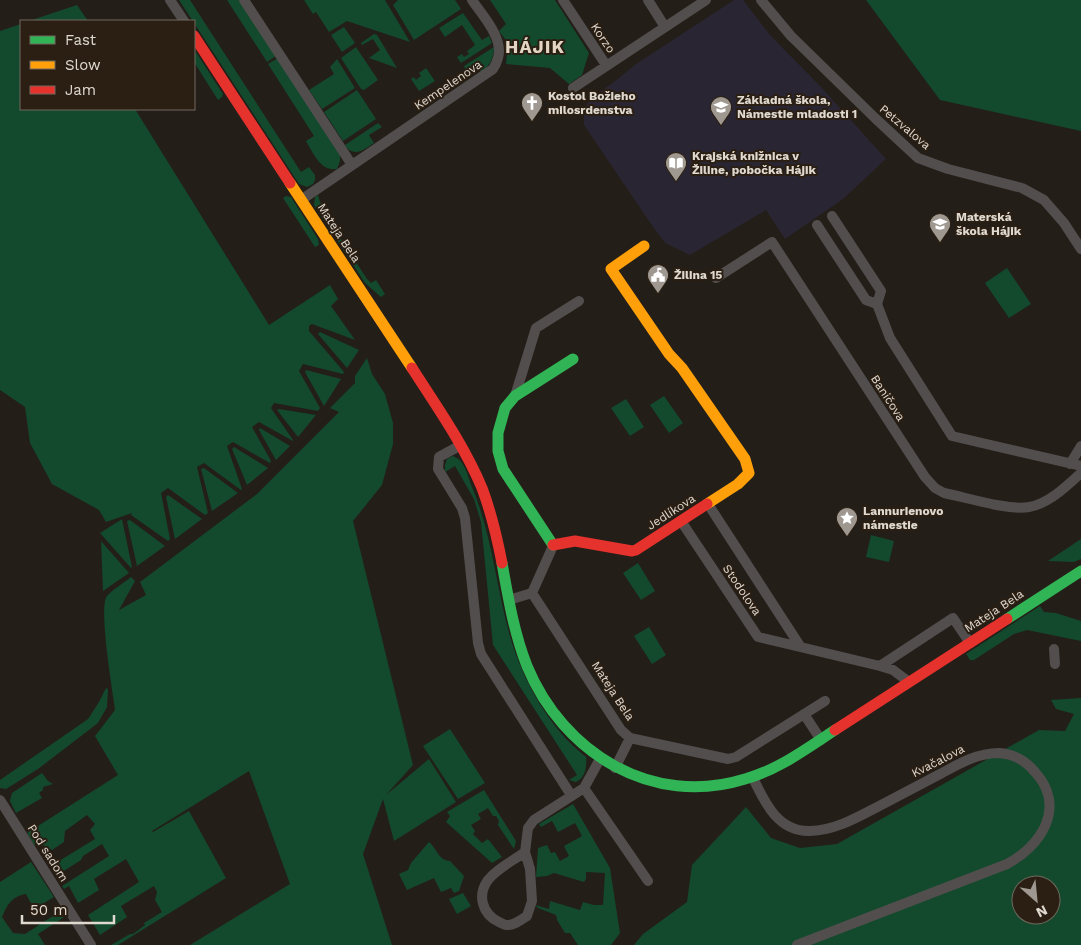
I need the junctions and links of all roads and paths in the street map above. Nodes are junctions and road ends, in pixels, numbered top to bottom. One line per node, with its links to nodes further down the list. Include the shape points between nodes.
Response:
1 (170, 0): 8 (street)
2 (244, 0): 13 (street)
3 (472, 0): 13 (street, Kempelenova, via 499,45 499,57 493,69)
4 (563, 0): 11 (street, Korzo)
5 (648, 0): 9 (street)
6 (706, 0): 9 (street)
7 (760, 0): 18 (street, Petzvalova, via 792,36 918,158 1022,188 1044,200)
8 (183, 20)
9 (665, 27): 11 (street)
10 (195, 38): 14 (street, Mateja Bela)
11 (606, 65): 12 (street)
12 (574, 88)
13 (352, 165): 14 (street, Kempelenova)
14 (301, 200): 24 (street, Mateja Bela)
15 (832, 216): 21 (street, via 881,291)
16 (817, 225): 21 (street, via 866,300)
17 (644, 246): 29 (street, Jedlíkova, via 611,269 745,459 749,473)
18 (1081, 249)
19 (716, 278): 28 (street, Baničova, via 772,242 925,477 944,493 1017,508 1030,507 1067,486)
20 (579, 301): 23 (street, via 536,328)
21 (877, 304): 26 (street, via 890,338 952,436)
22 (573, 359): 23 (street)
23 (515, 396): 31 (street, via 501,420 499,457)
24 (461, 445): 34 (street, Mateja Bela, via 489,506); 49 (street, via 439,456 438,469 465,518 481,654)
25 (1081, 446): 26 (street)
26 (1070, 464): 27 (street)
27 (1081, 466)
28 (1081, 473)
29 (708, 504): 30 (street, Jedlíkova); 36 (street, Stodolova)
30 (681, 522): 31 (street, Jedlíkova, via 632,551 575,541); 36 (street, Stodolova, via 758,636)
31 (553, 546): 33 (street)
32 (1081, 571): 35 (street, Mateja Bela)
33 (532, 593): 34 (street); 43 (street, Mateja Bela, via 621,730)
34 (509, 600): 45 (street, Mateja Bela, via 520,644 550,709 577,740)
35 (970, 643): 39 (street, via 953,618); 40 (street, Mateja Bela)
36 (800, 646): 39 (street, Stodolova)
37 (1054, 649): 38 (street)
38 (1055, 664)
39 (880, 666): 40 (street, Stodolova, via 893,670)
40 (909, 682): 44 (street, Mateja Bela)
41 (825, 700): 42 (street, Mateja Bela)
42 (804, 714): 43 (street, Mateja Bela, via 742,754 728,759); 44 (street)
43 (630, 738): 46 (street)
44 (821, 740): 47 (street, Mateja Bela)
45 (600, 759): 46 (street, Mateja Bela); 48 (street)
46 (614, 768): 47 (street, Mateja Bela, via 646,780 686,787 725,786)
47 (753, 778): 54 (street, Kvačalova, via 768,808 777,818 798,830 810,831 833,828 964,761 989,754 1001,753 1022,760 1038,775 1048,795 1047,823 1036,842 1020,858)
48 (584, 788): 49 (street); 52 (street)
49 (571, 795): 51 (street, via 534,820 528,828)
50 (0, 800): 53 (street, Pod sadom)
51 (525, 852): 51 (street, via 530,869 532,901 527,916 505,925 484,911 482,892 497,872)
52 (648, 881)
53 (91, 945)
54 (797, 945)

